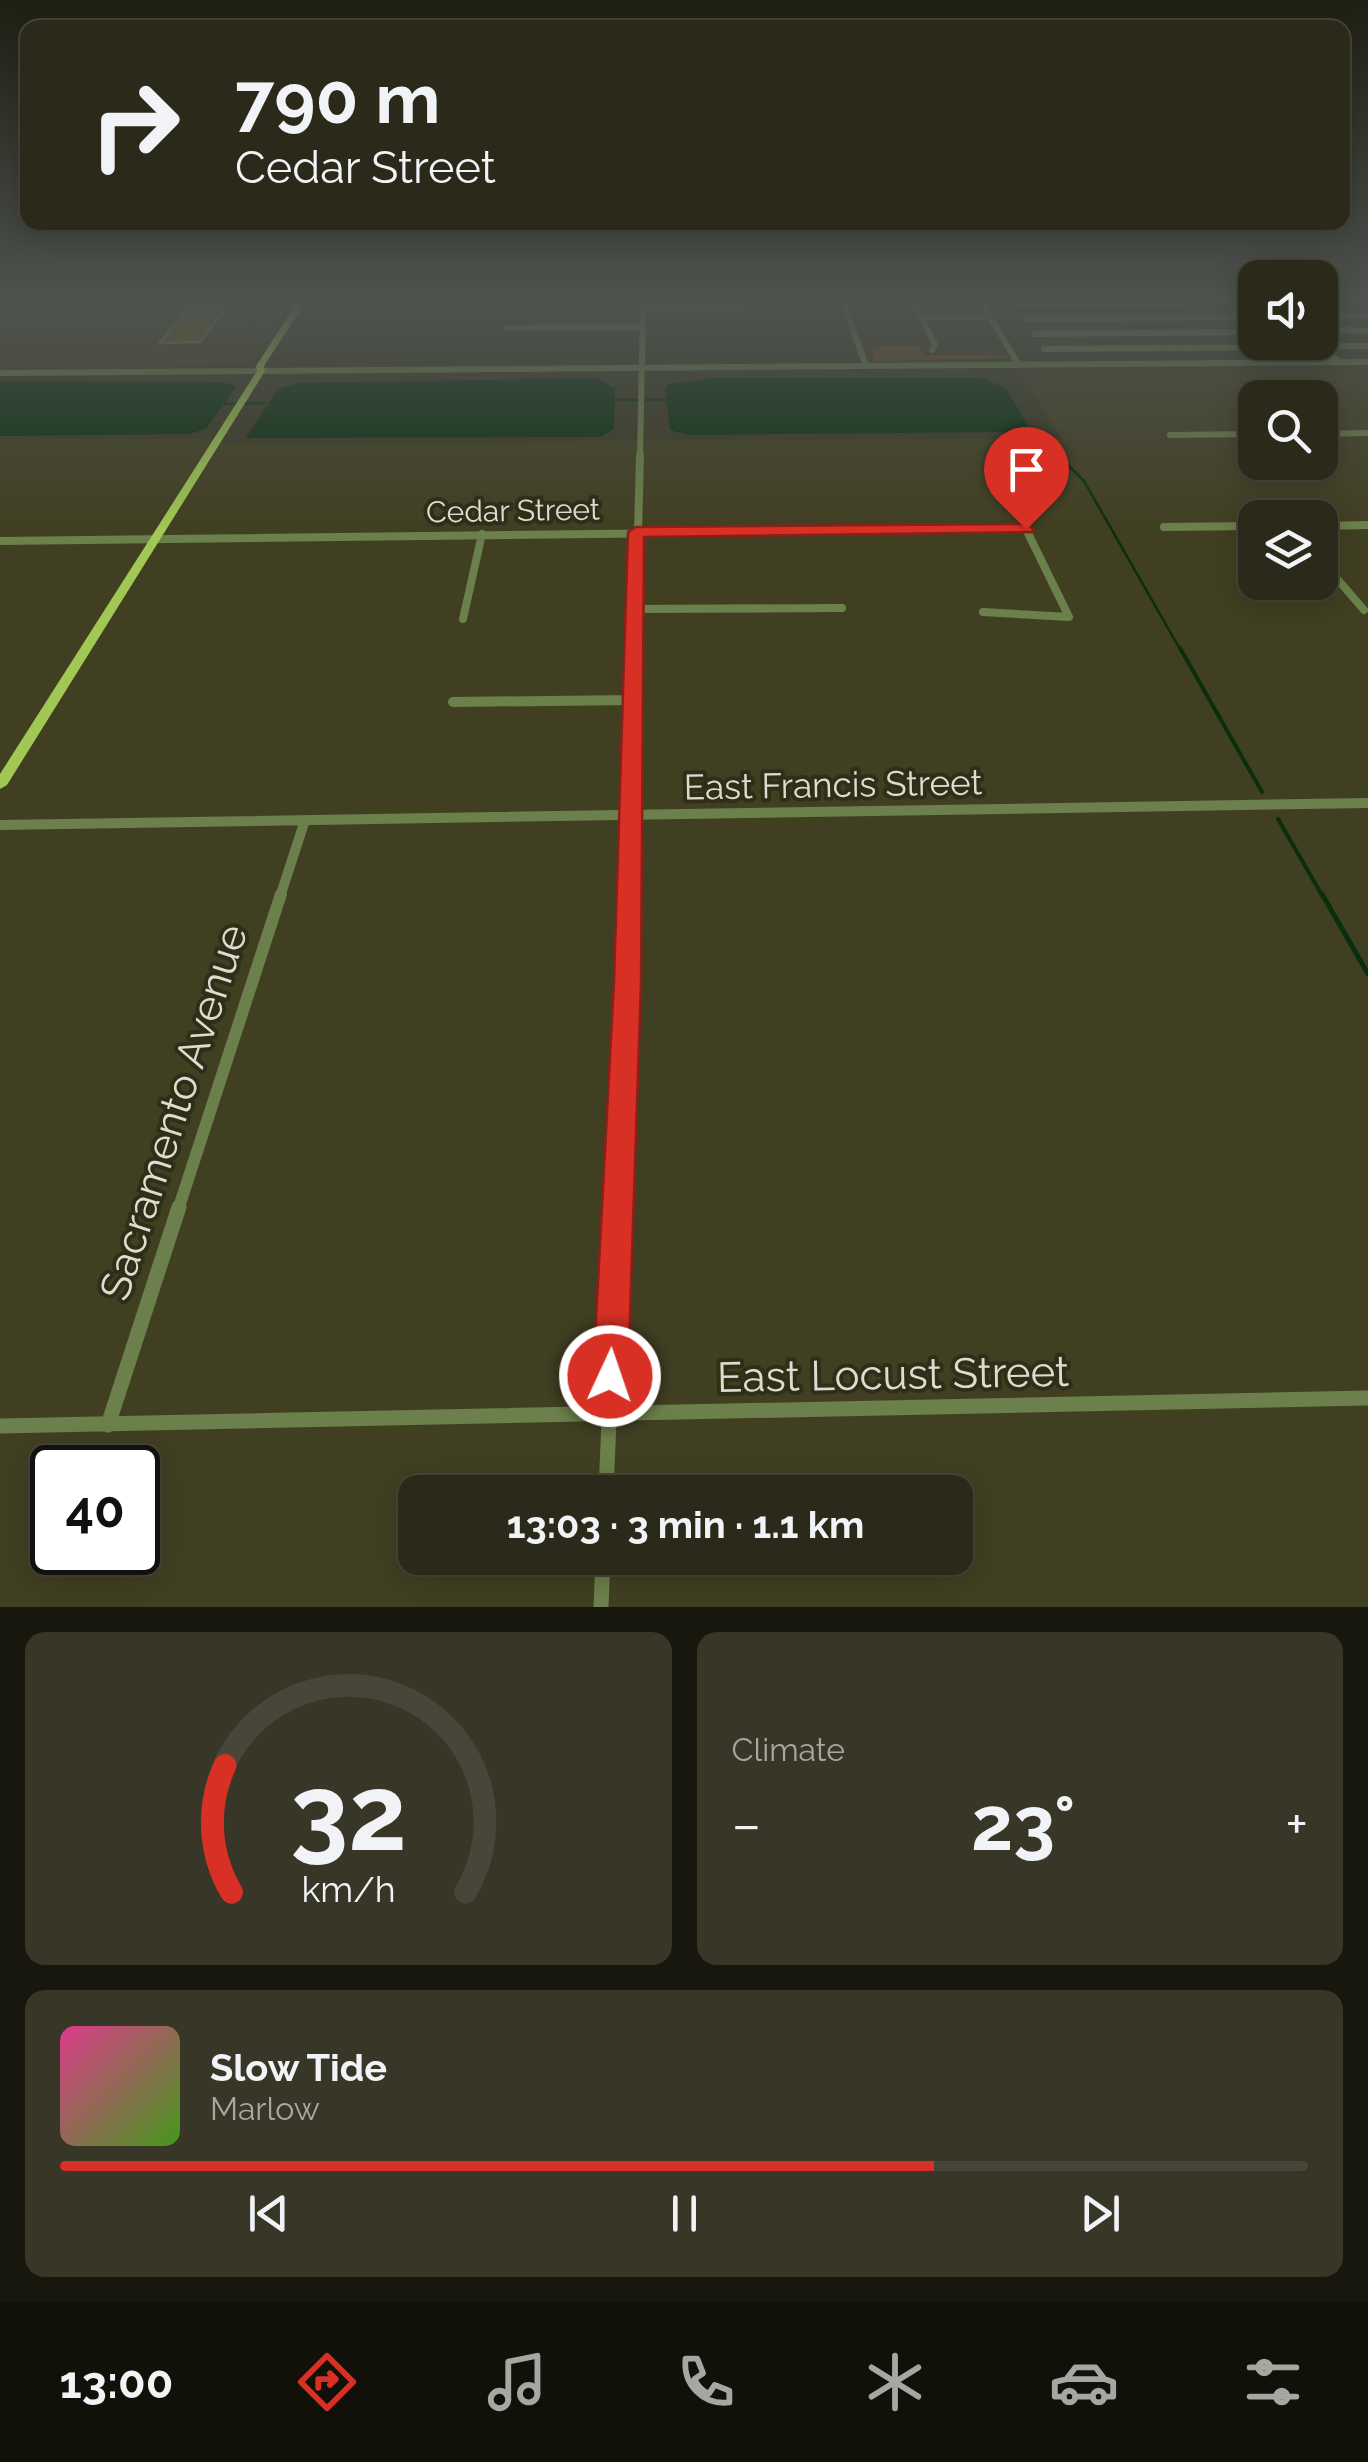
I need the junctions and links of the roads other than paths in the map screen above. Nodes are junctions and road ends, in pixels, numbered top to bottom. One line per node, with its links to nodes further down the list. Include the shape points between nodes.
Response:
1 (257, 379): 13 (main road)
2 (644, 379): 11 (street)
3 (1238, 434): 6 (street)
4 (1338, 434): 5 (street)
5 (1368, 434)
6 (1170, 435)
7 (1368, 525): 9 (street)
8 (1238, 526): 10 (street)
9 (1338, 526)
10 (1164, 527)
11 (636, 532): 12 (street, Cedar Street); 17 (street); 19 (street, Cedar Street, via 1026,529 1069,617)
12 (482, 534): 13 (street, Cedar Street); 20 (street)
13 (154, 538): 14 (street, Cedar Street); 23 (main road)
14 (0, 540)
15 (1338, 580): 18 (street)
16 (842, 608): 17 (street)
17 (634, 610): 21 (street)
18 (1364, 610)
19 (983, 612)
20 (463, 618)
21 (632, 700): 22 (street); 25 (street)
22 (452, 702)
23 (0, 785)
24 (1368, 803): 25 (street, East Francis Street)
25 (630, 816): 26 (street, East Francis Street); 29 (street)
26 (305, 820): 27 (street, East Francis Street); 30 (street, Sacramento Avenue)
27 (0, 825)
28 (1368, 1398): 29 (street, East Locust Street)
29 (608, 1415): 30 (street, East Locust Street); 32 (street)
30 (108, 1425): 31 (street, East Locust Street)
31 (0, 1426)
32 (606, 1475)
33 (602, 1575): 34 (street)
34 (601, 1607)

